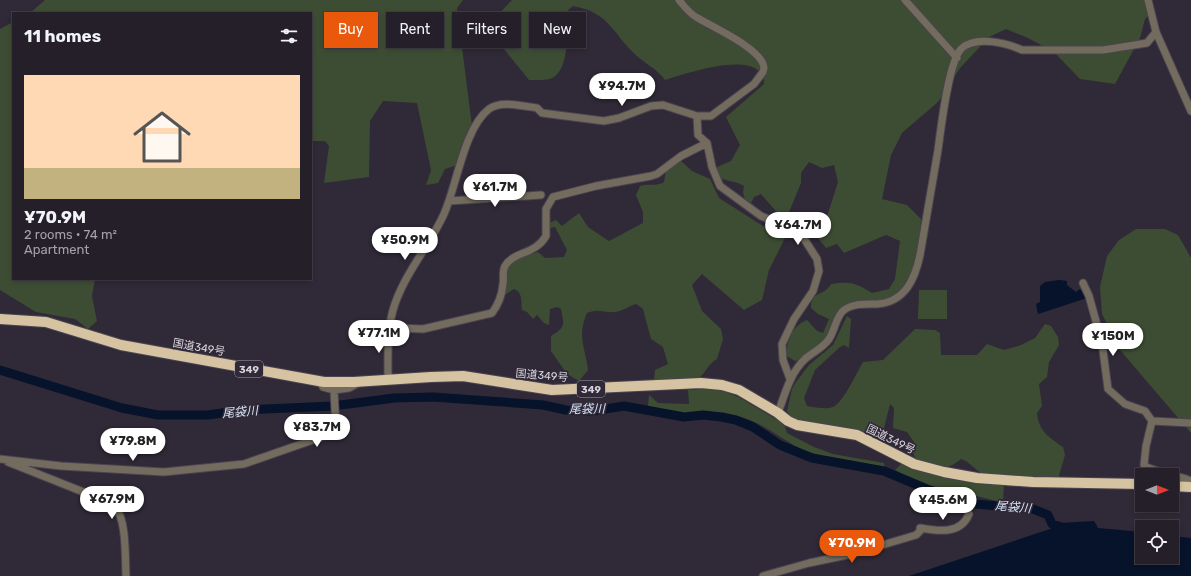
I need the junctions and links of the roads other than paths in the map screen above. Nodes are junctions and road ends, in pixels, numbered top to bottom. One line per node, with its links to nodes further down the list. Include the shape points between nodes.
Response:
1 (679, 0): 7 (street, via 695,16 751,50 764,64 763,72 758,79 738,97 711,116)
2 (905, 0): 5 (street)
3 (1148, 0): 4 (street)
4 (1156, 32): 5 (street, via 1147,43 1103,50 1022,50 1011,45 977,42 965,46); 6 (street)
5 (957, 58): 15 (street, via 949,78 920,255 911,283 894,299 845,309 839,315 827,341 805,359)
6 (1191, 111)
7 (697, 116): 8 (street, via 698,135); 10 (street, via 672,107 657,105 619,118 598,121 542,113 536,108 495,105 478,119)
8 (707, 143): 13 (street, via 681,156 657,174 553,197 546,209 546,236 533,250 515,257 506,265 502,290 492,313 423,329); 15 (street, via 712,167 720,186 761,216 800,234 817,259 819,271 813,291 794,318 782,344 783,360)
9 (541, 195): 10 (street)
10 (449, 201): 13 (street, via 397,298)
11 (1083, 283): 20 (street, via 1102,343 1108,389 1125,404 1145,411)
12 (0, 319): 16 (highway, 国道349号 / 349, via 46,322 114,344)
13 (389, 330): 14 (street)
14 (388, 379): 17 (highway, 国道349号 / 349); 19 (highway, 国道349号 / 349, via 463,376 552,390 709,383 739,390)
15 (790, 379): 19 (street)
16 (320, 382): 17 (highway, 国道349号 / 349); 18 (street, via 323,387)
17 (359, 382): 18 (street)
18 (334, 393): 22 (street, via 336,429 330,434 244,464 138,472)
19 (778, 413): 24 (highway, 国道349号 / 349, via 797,425 857,436 914,464 954,475 1033,482)
20 (1152, 421): 21 (street); 23 (street, via 1146,446 1145,467)
21 (1191, 423)
22 (0, 460): 28 (street, via 114,506 119,512 123,528)
23 (1191, 481)
24 (1135, 484)
25 (1179, 486): 26 (highway)
26 (1191, 487)
27 (969, 514): 29 (street, via 963,524 954,529 939,531 920,528 916,535)
28 (126, 576)
29 (763, 576)

